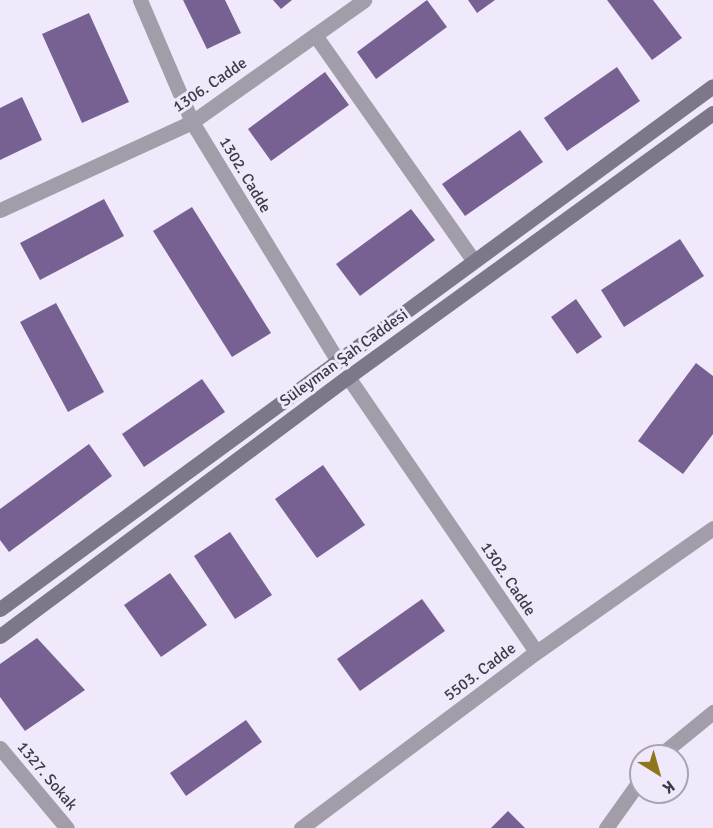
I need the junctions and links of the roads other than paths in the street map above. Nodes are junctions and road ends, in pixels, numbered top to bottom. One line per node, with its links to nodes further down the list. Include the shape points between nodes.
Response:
1 (140, 0): 6 (street, 1302. Cadde)
2 (364, 0): 3 (street, 1306. Cadde)
3 (315, 35): 6 (street, 1306. Cadde); 8 (street)
4 (713, 86): 8 (main road, Süleyman Şah Caddesi)
5 (713, 113): 10 (main road, Süleyman Şah Caddesi)
6 (192, 122): 7 (street, 1306. Cadde); 9 (street, 1302. Cadde)
7 (0, 210)
8 (473, 260): 9 (main road, Süleyman Şah Caddesi)
9 (337, 360): 12 (main road, Süleyman Şah Caddesi)
10 (348, 377): 13 (main road, Süleyman Şah Caddesi); 14 (street, 1302. Cadde)
11 (713, 528): 14 (street, 5503. Cadde)
12 (0, 609)
13 (0, 636)
14 (536, 652): 20 (street, 5503. Cadde)
15 (713, 712): 16 (street)
16 (674, 744)
17 (0, 748): 19 (street, 1327. Sokak)
18 (629, 796): 21 (street)
19 (67, 828)
20 (301, 828)
21 (606, 828)

